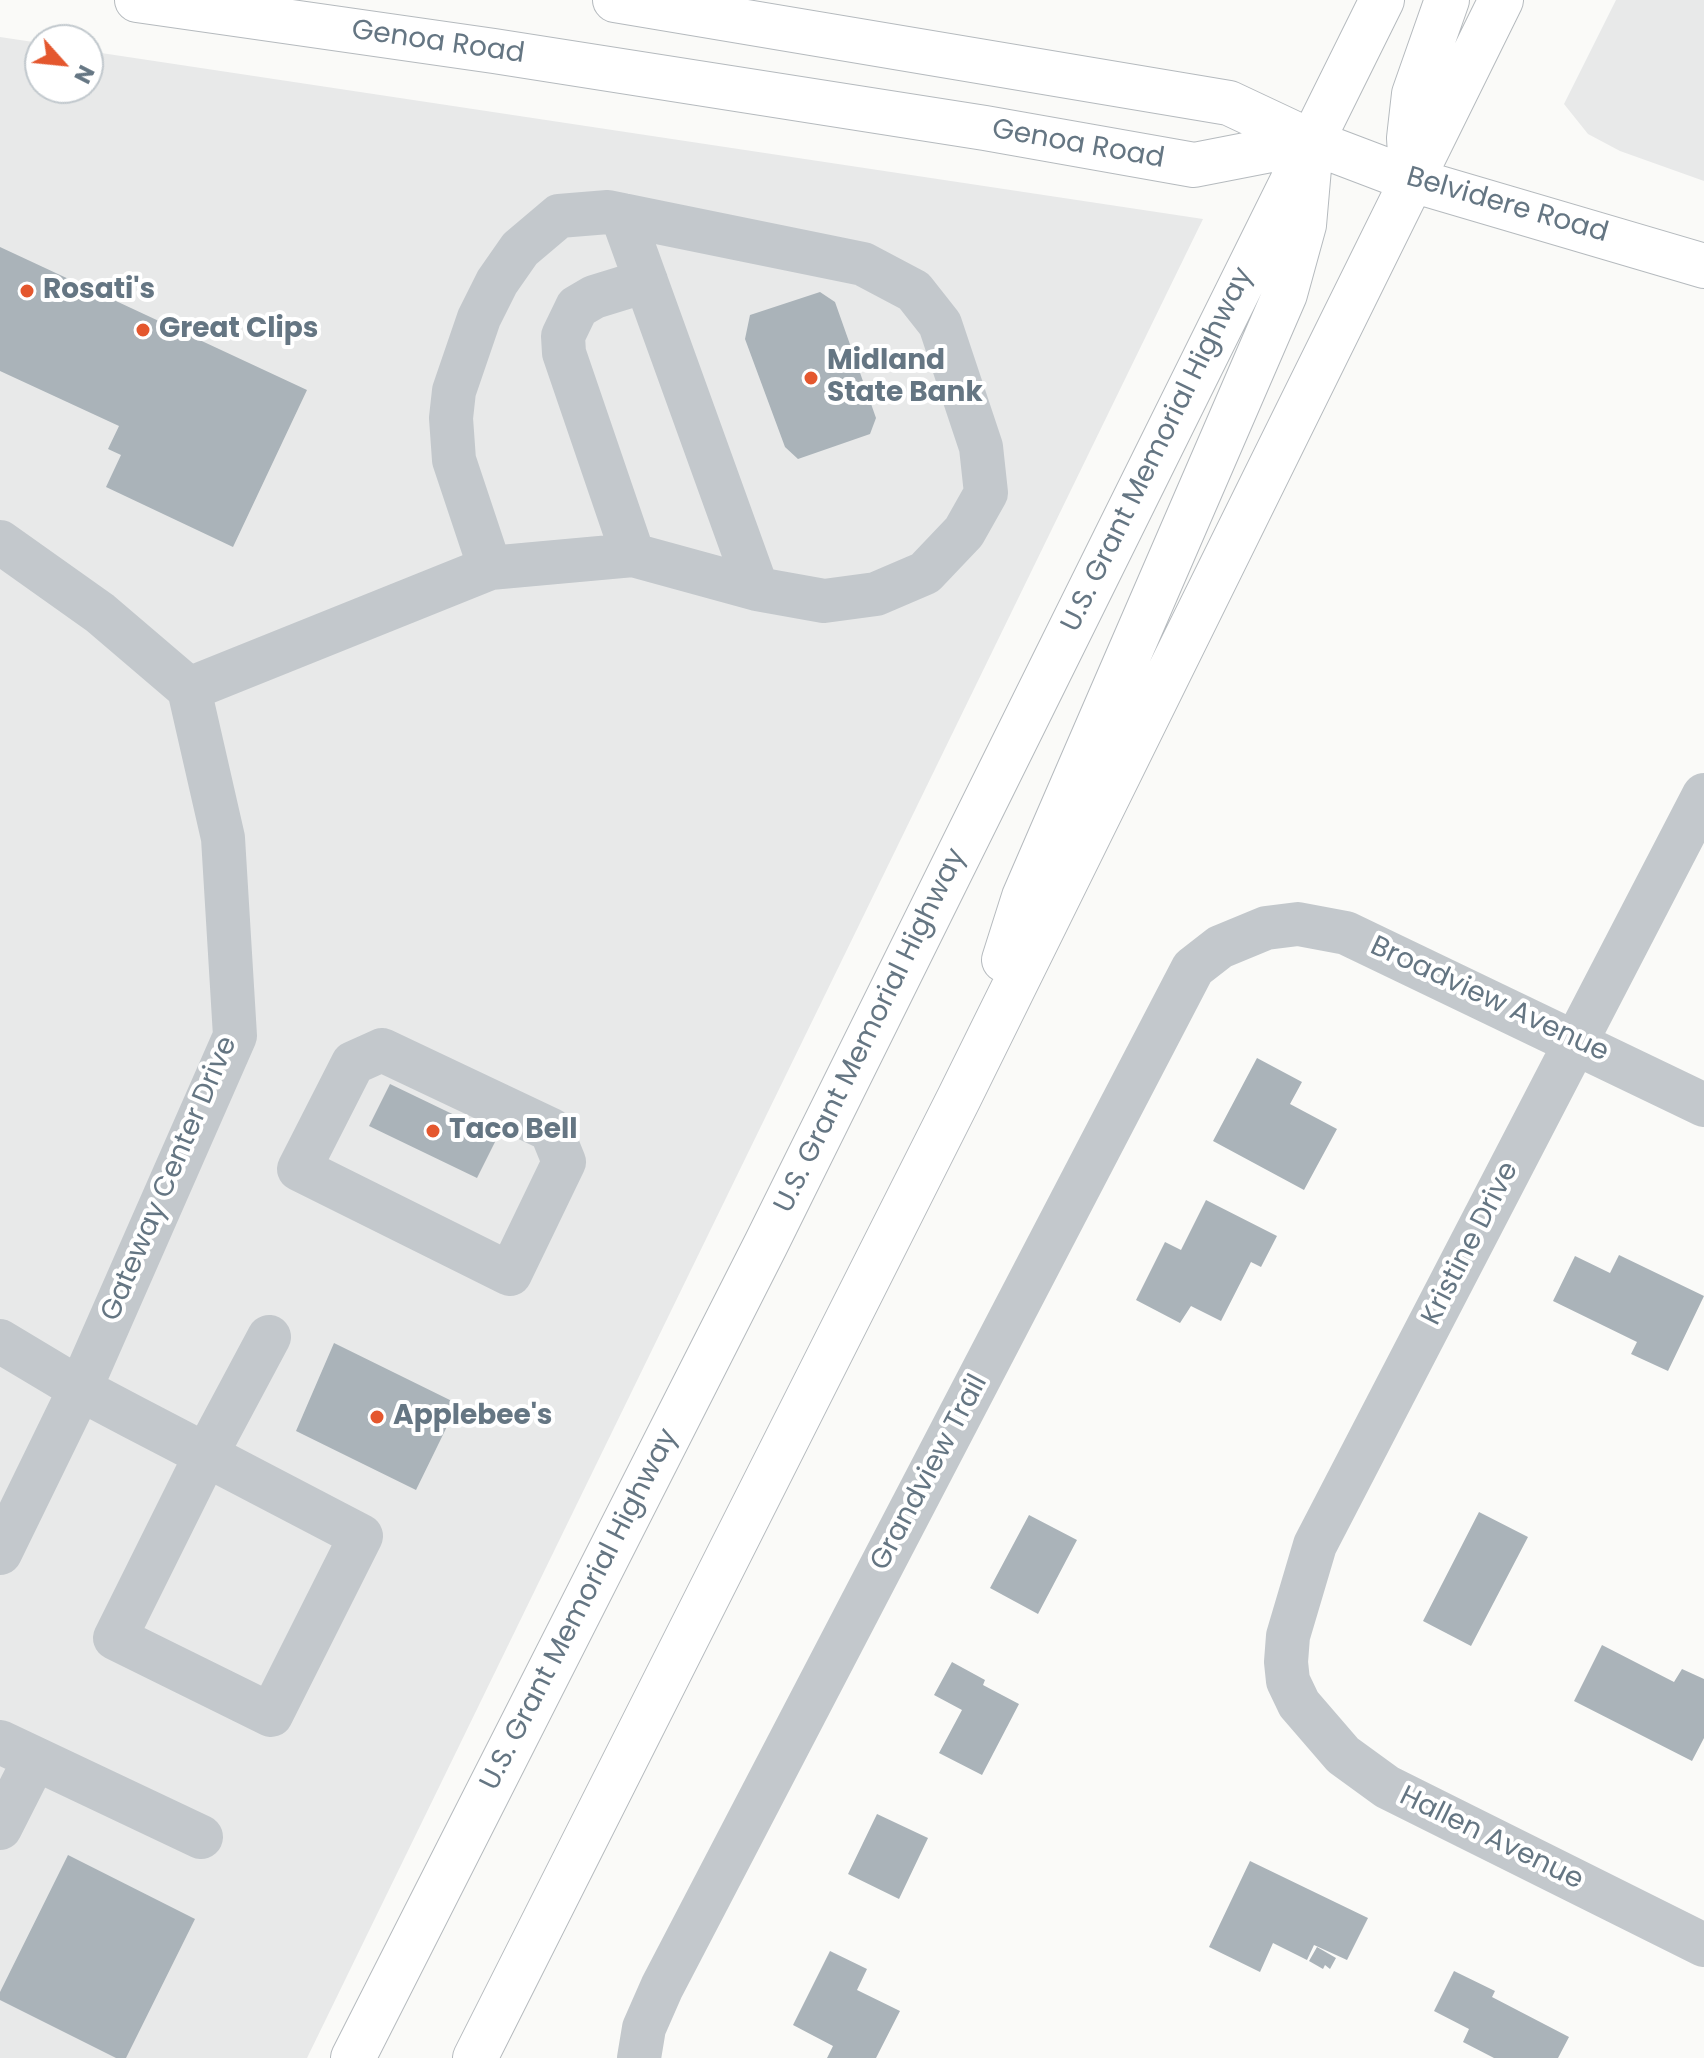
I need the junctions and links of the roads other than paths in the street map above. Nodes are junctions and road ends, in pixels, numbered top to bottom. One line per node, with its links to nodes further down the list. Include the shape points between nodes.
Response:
1 (137, 0): 6 (main road, Genoa Road, via 494,51 1194,165)
2 (615, 0): 6 (main road, via 1229,103)
3 (1382, 0): 6 (main road, U.S. Grant Memorial Highway)
4 (1447, 0): 7 (main road, via 1414,94)
5 (1501, 0): 7 (main road)
6 (1312, 142): 7 (main road, Belvidere Road); 19 (main road, via 1304,225 1285,294 1024,897); 32 (main road, U.S. Grant Memorial Highway, via 766,1244)
7 (1412, 180): 9 (main road, Belvidere Road); 19 (main road)
8 (622, 215): 10 (street); 13 (street, via 584,211 559,216 537,231 497,282 464,356 454,391 452,444); 14 (street, via 863,264 914,291 940,324 985,470 986,493 964,532 925,573 876,594 824,601)
9 (1704, 266)
10 (646, 281): 12 (street, via 577,307 563,336 564,353); 14 (street)
11 (0, 542): 15 (street, via 100,613)
12 (633, 555): 13 (street); 14 (street)
13 (490, 568): 15 (street)
14 (757, 589)
15 (189, 689): 24 (street, Gateway Center Drive, via 223,838 235,1036)
16 (1704, 795): 18 (street, Kristine Drive)
17 (1266, 928): 18 (street, Broadview Avenue, via 1298,924 1346,933); 34 (street, Grandview Trail, via 1220,947 1193,968 662,1987 644,2028)
18 (1577, 1041): 20 (street, Broadview Avenue); 27 (street, Kristine Drive, via 1315,1545 1288,1636 1288,1681)
19 (959, 1098): 33 (main road)
20 (1704, 1105)
21 (299, 1169): 21 (street, via 353,1063 382,1050 551,1130 564,1162 510,1274)
22 (269, 1337): 25 (street)
23 (0, 1341): 24 (street)
24 (80, 1389): 25 (street); 26 (street, Gateway Center Drive)
25 (206, 1455): 25 (street, via 361,1536 271,1715 115,1638)
26 (0, 1553)
27 (1299, 1704): 31 (street, Hallen Avenue, via 1343,1755 1387,1787)
28 (17, 1751): 29 (street); 30 (street)
29 (0, 1828)
30 (201, 1837)
31 (1704, 1945)
32 (353, 2058)
33 (475, 2058)
34 (639, 2058)

